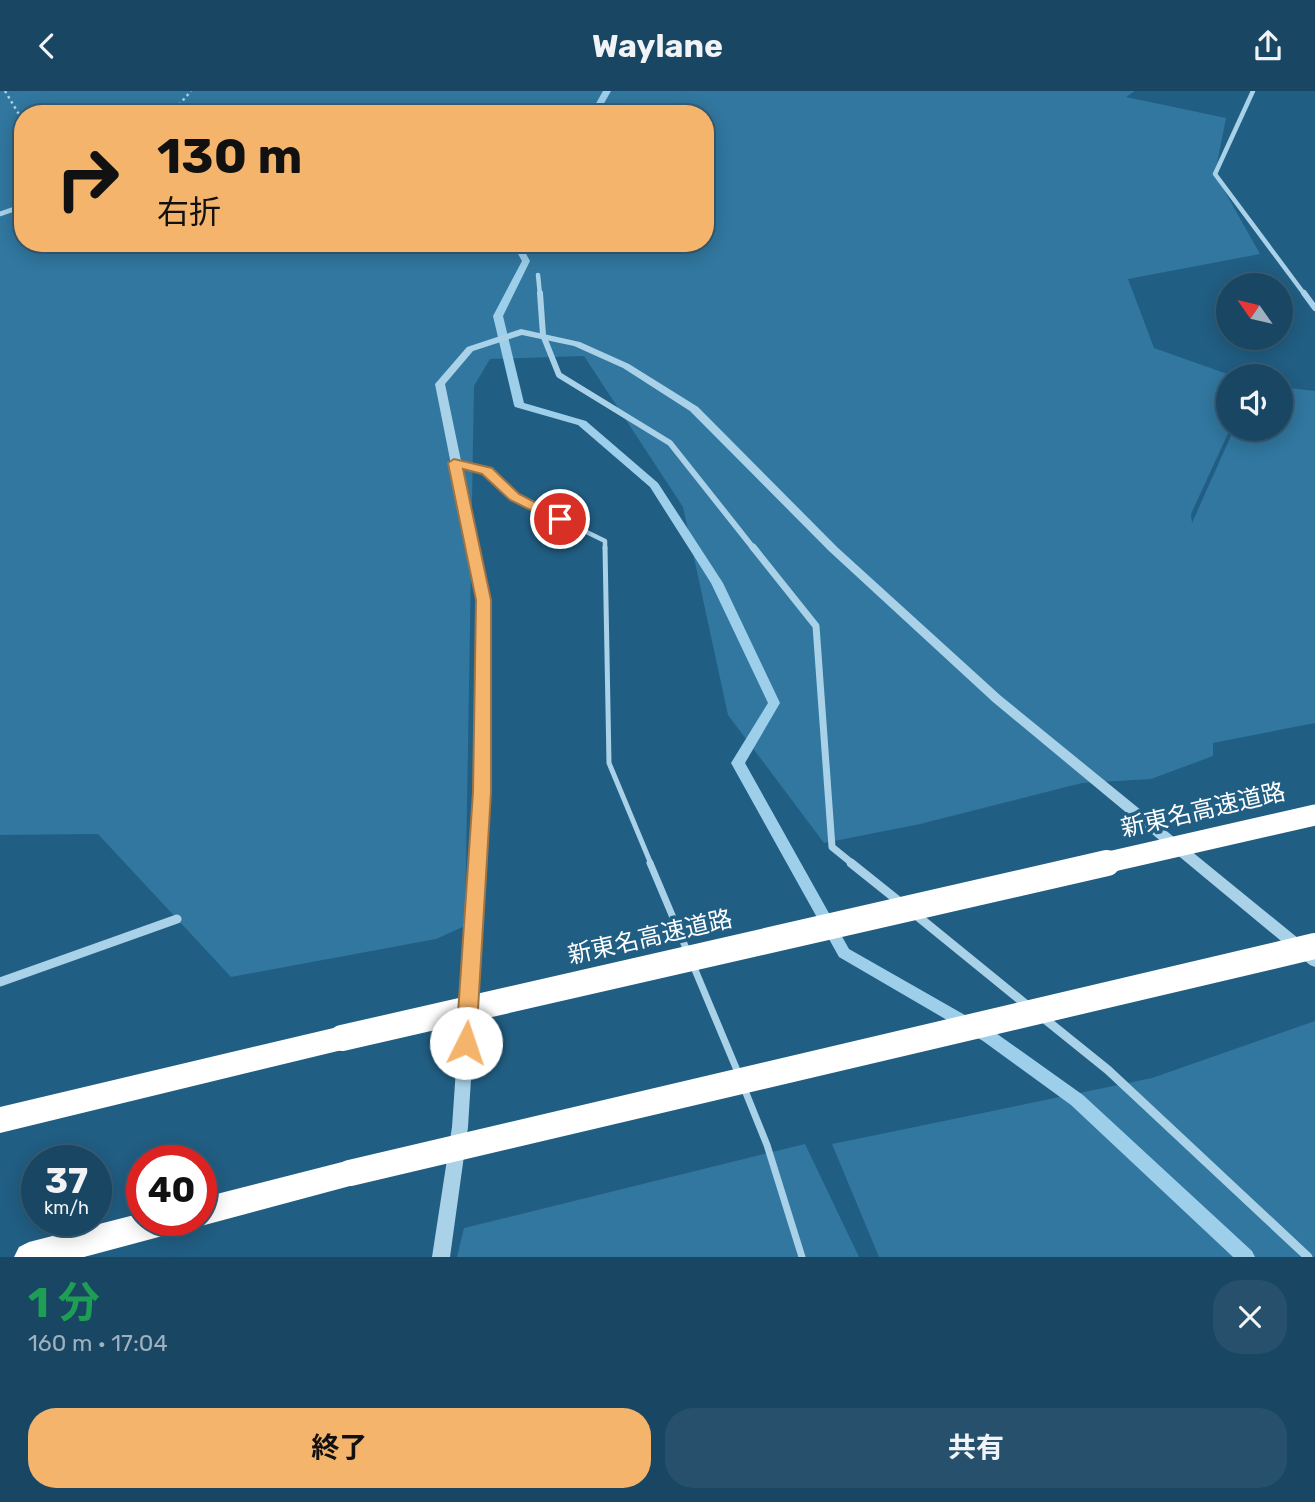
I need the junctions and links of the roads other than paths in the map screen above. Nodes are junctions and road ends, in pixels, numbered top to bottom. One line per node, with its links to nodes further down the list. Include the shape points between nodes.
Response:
1 (1253, 91): 3 (street, via 1215,174)
2 (538, 275): 4 (street)
3 (1315, 308)
4 (543, 335): 5 (street, via 521,332 470,349 440,383); 9 (street, via 626,366 694,409 833,549 997,699); 17 (street, via 559,375 670,443 816,626 832,847 1108,1070)
5 (454, 463): 15 (street, via 484,600 482,792 460,1126); 16 (lane, via 487,471 514,497 605,541 609,763 767,1145)
6 (1315, 815): 11 (highway, 新東名高速道路, bridge)
7 (177, 919): 10 (street)
8 (1315, 946): 12 (highway, bridge)
9 (1315, 961)
10 (0, 982)
11 (0, 1120)
12 (217, 1208)
13 (126, 1232): 14 (highway)
14 (29, 1257)
15 (441, 1257)
16 (802, 1257)
17 (1308, 1257)

